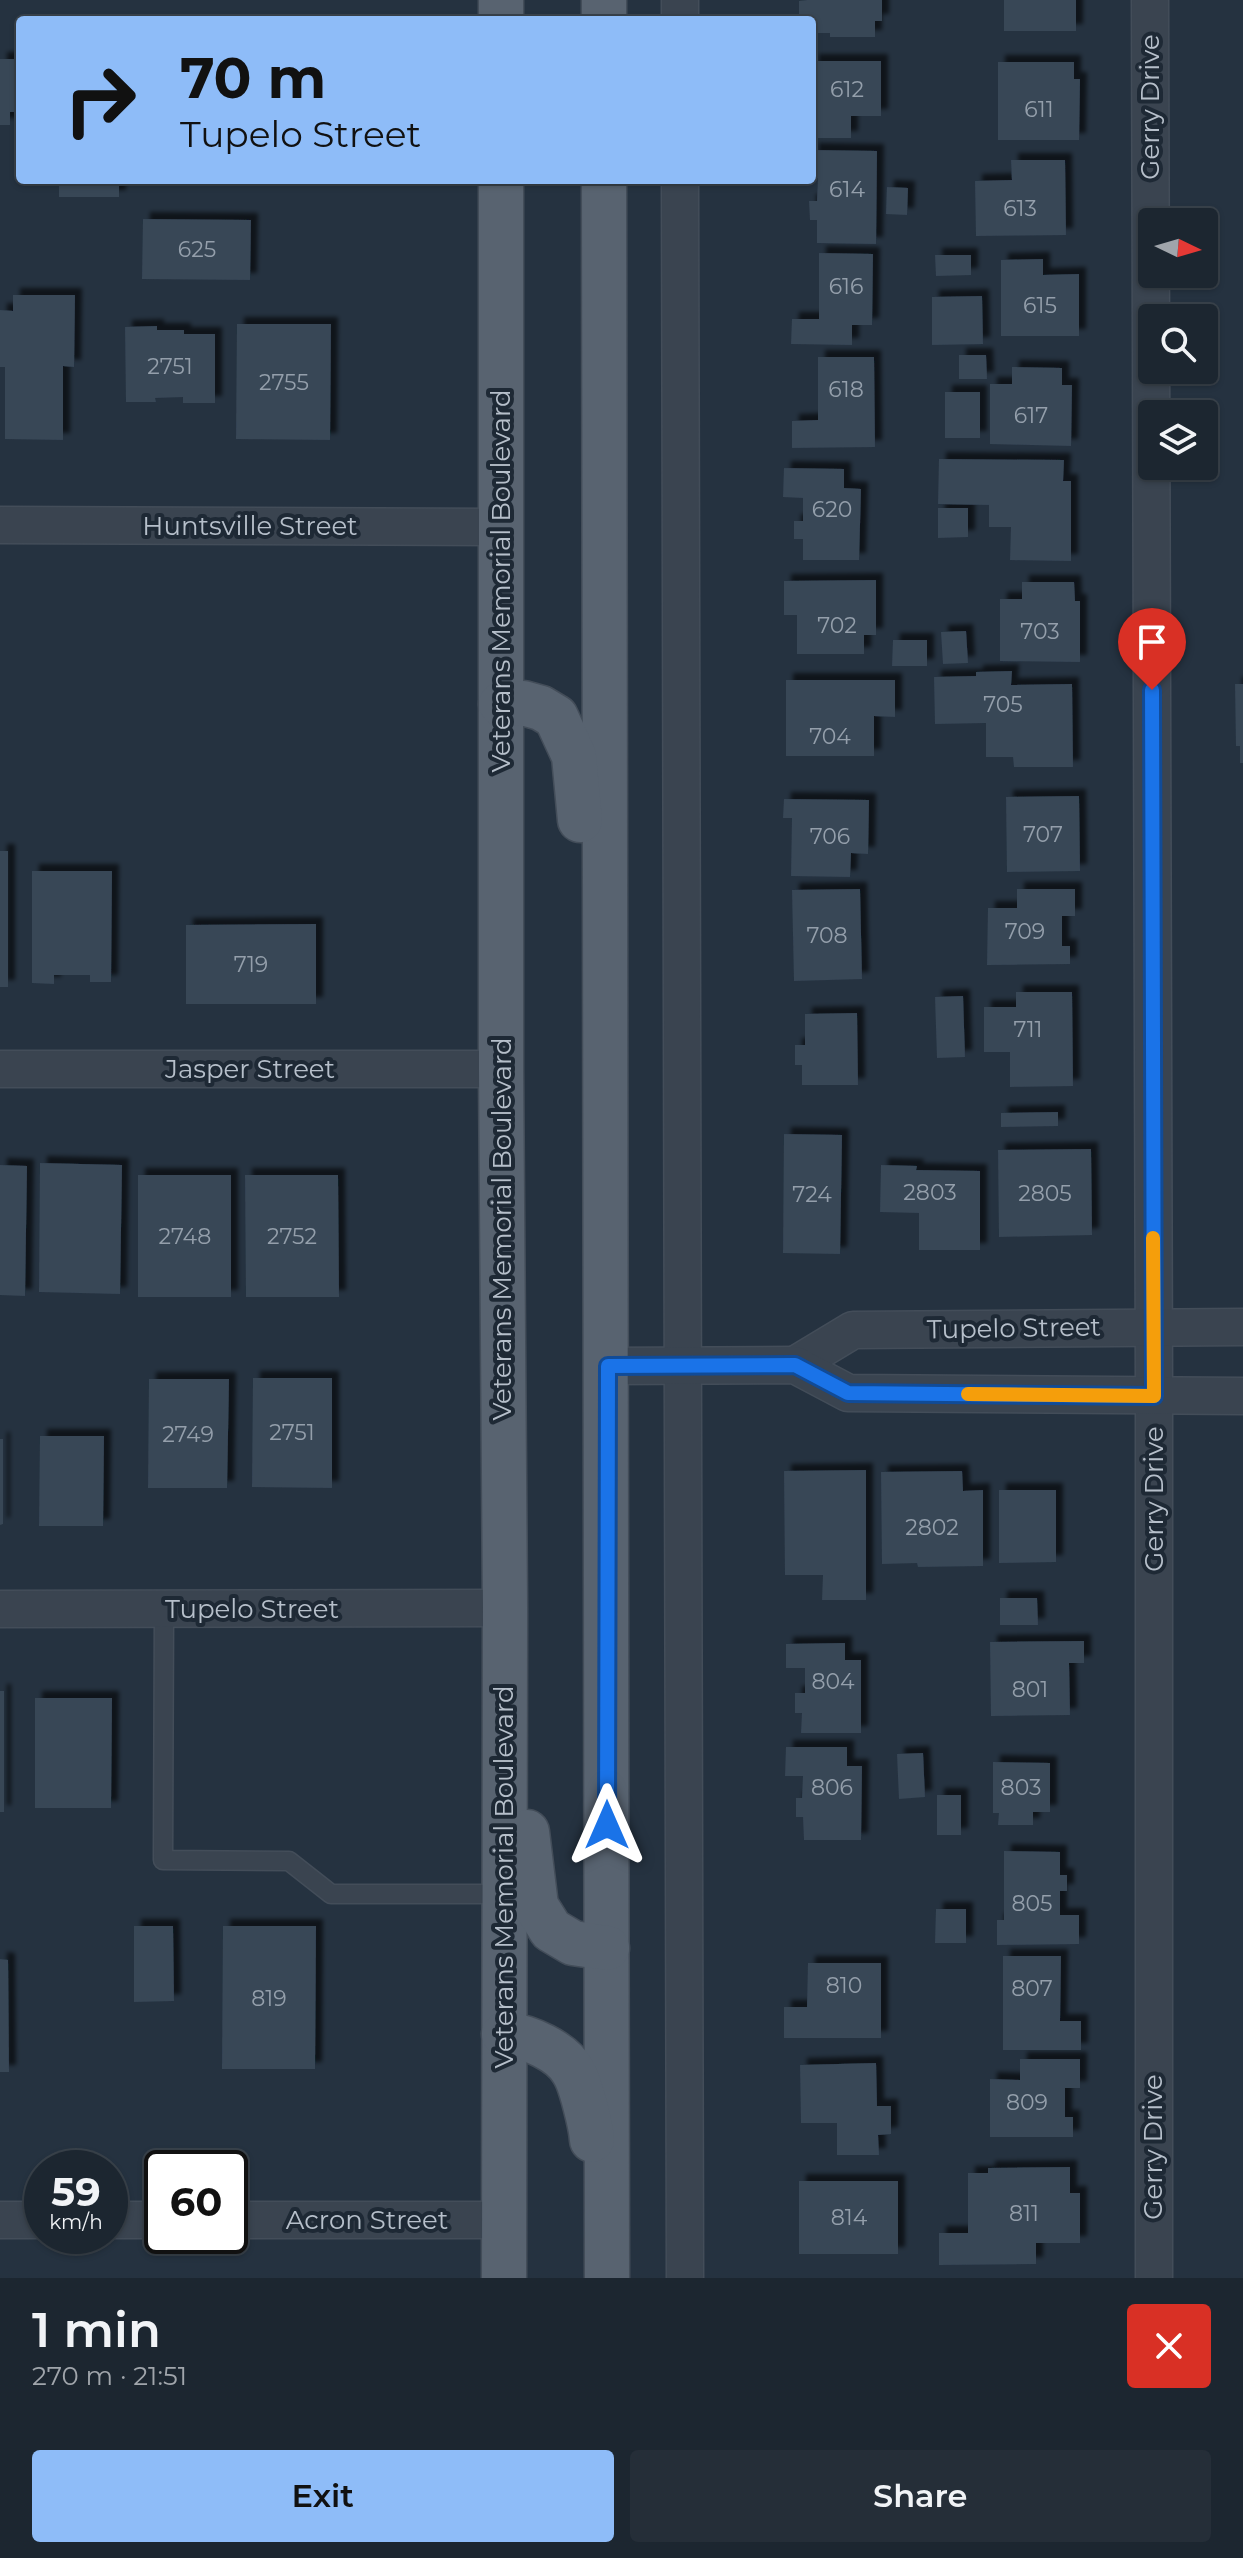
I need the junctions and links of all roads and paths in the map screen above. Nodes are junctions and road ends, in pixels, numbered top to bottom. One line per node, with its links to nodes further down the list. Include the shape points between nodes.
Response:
1 (1150, 0): 11 (street, Gerry Drive)
2 (501, 184): 6 (main road, Veterans Memorial Boulevard)
3 (604, 184): 10 (main road)
4 (680, 184): 15 (street)
5 (0, 525): 6 (street, Huntsville Street)
6 (500, 527): 7 (main road, Veterans Memorial Boulevard)
7 (501, 704): 9 (main road, Veterans Memorial Boulevard); 10 (main road, via 523,703 556,717 574,756)
8 (0, 1069): 9 (street, Jasper Street)
9 (501, 1069): 18 (main road, Veterans Memorial Boulevard)
10 (606, 1101): 14 (main road)
11 (1154, 1327): 12 (street, Tupelo Street); 13 (street, Tupelo Street, via 853,1330); 16 (street, Gerry Drive)
12 (1243, 1327)
13 (795, 1365): 15 (street); 16 (street, via 848,1393)
14 (608, 1366): 15 (street); 23 (main road)
15 (683, 1366): 32 (street)
16 (1154, 1396): 17 (street); 33 (street, Gerry Drive)
17 (1243, 1396)
18 (505, 1608): 20 (street, Tupelo Street); 21 (main road, Veterans Memorial Boulevard)
19 (0, 1609): 20 (street, Tupelo Street)
20 (164, 1609): 22 (lane, via 163,1860 289,1861 331,1894)
21 (505, 1691): 22 (main road, Veterans Memorial Boulevard); 23 (main road, via 536,1906 551,1930 573,1943)
22 (504, 1894): 24 (main road, Veterans Memorial Boulevard)
23 (607, 1948): 31 (main road)
24 (504, 2034): 28 (main road, Veterans Memorial Boulevard); 30 (main road, via 560,2056 574,2072 591,2132)
25 (0, 2220): 26 (street)
26 (24, 2220)
27 (248, 2220): 28 (street, Acron Street)
28 (503, 2220): 29 (main road, Veterans Memorial Boulevard)
29 (504, 2278)
30 (601, 2278)
31 (607, 2278)
32 (685, 2278)
33 (1154, 2278)

